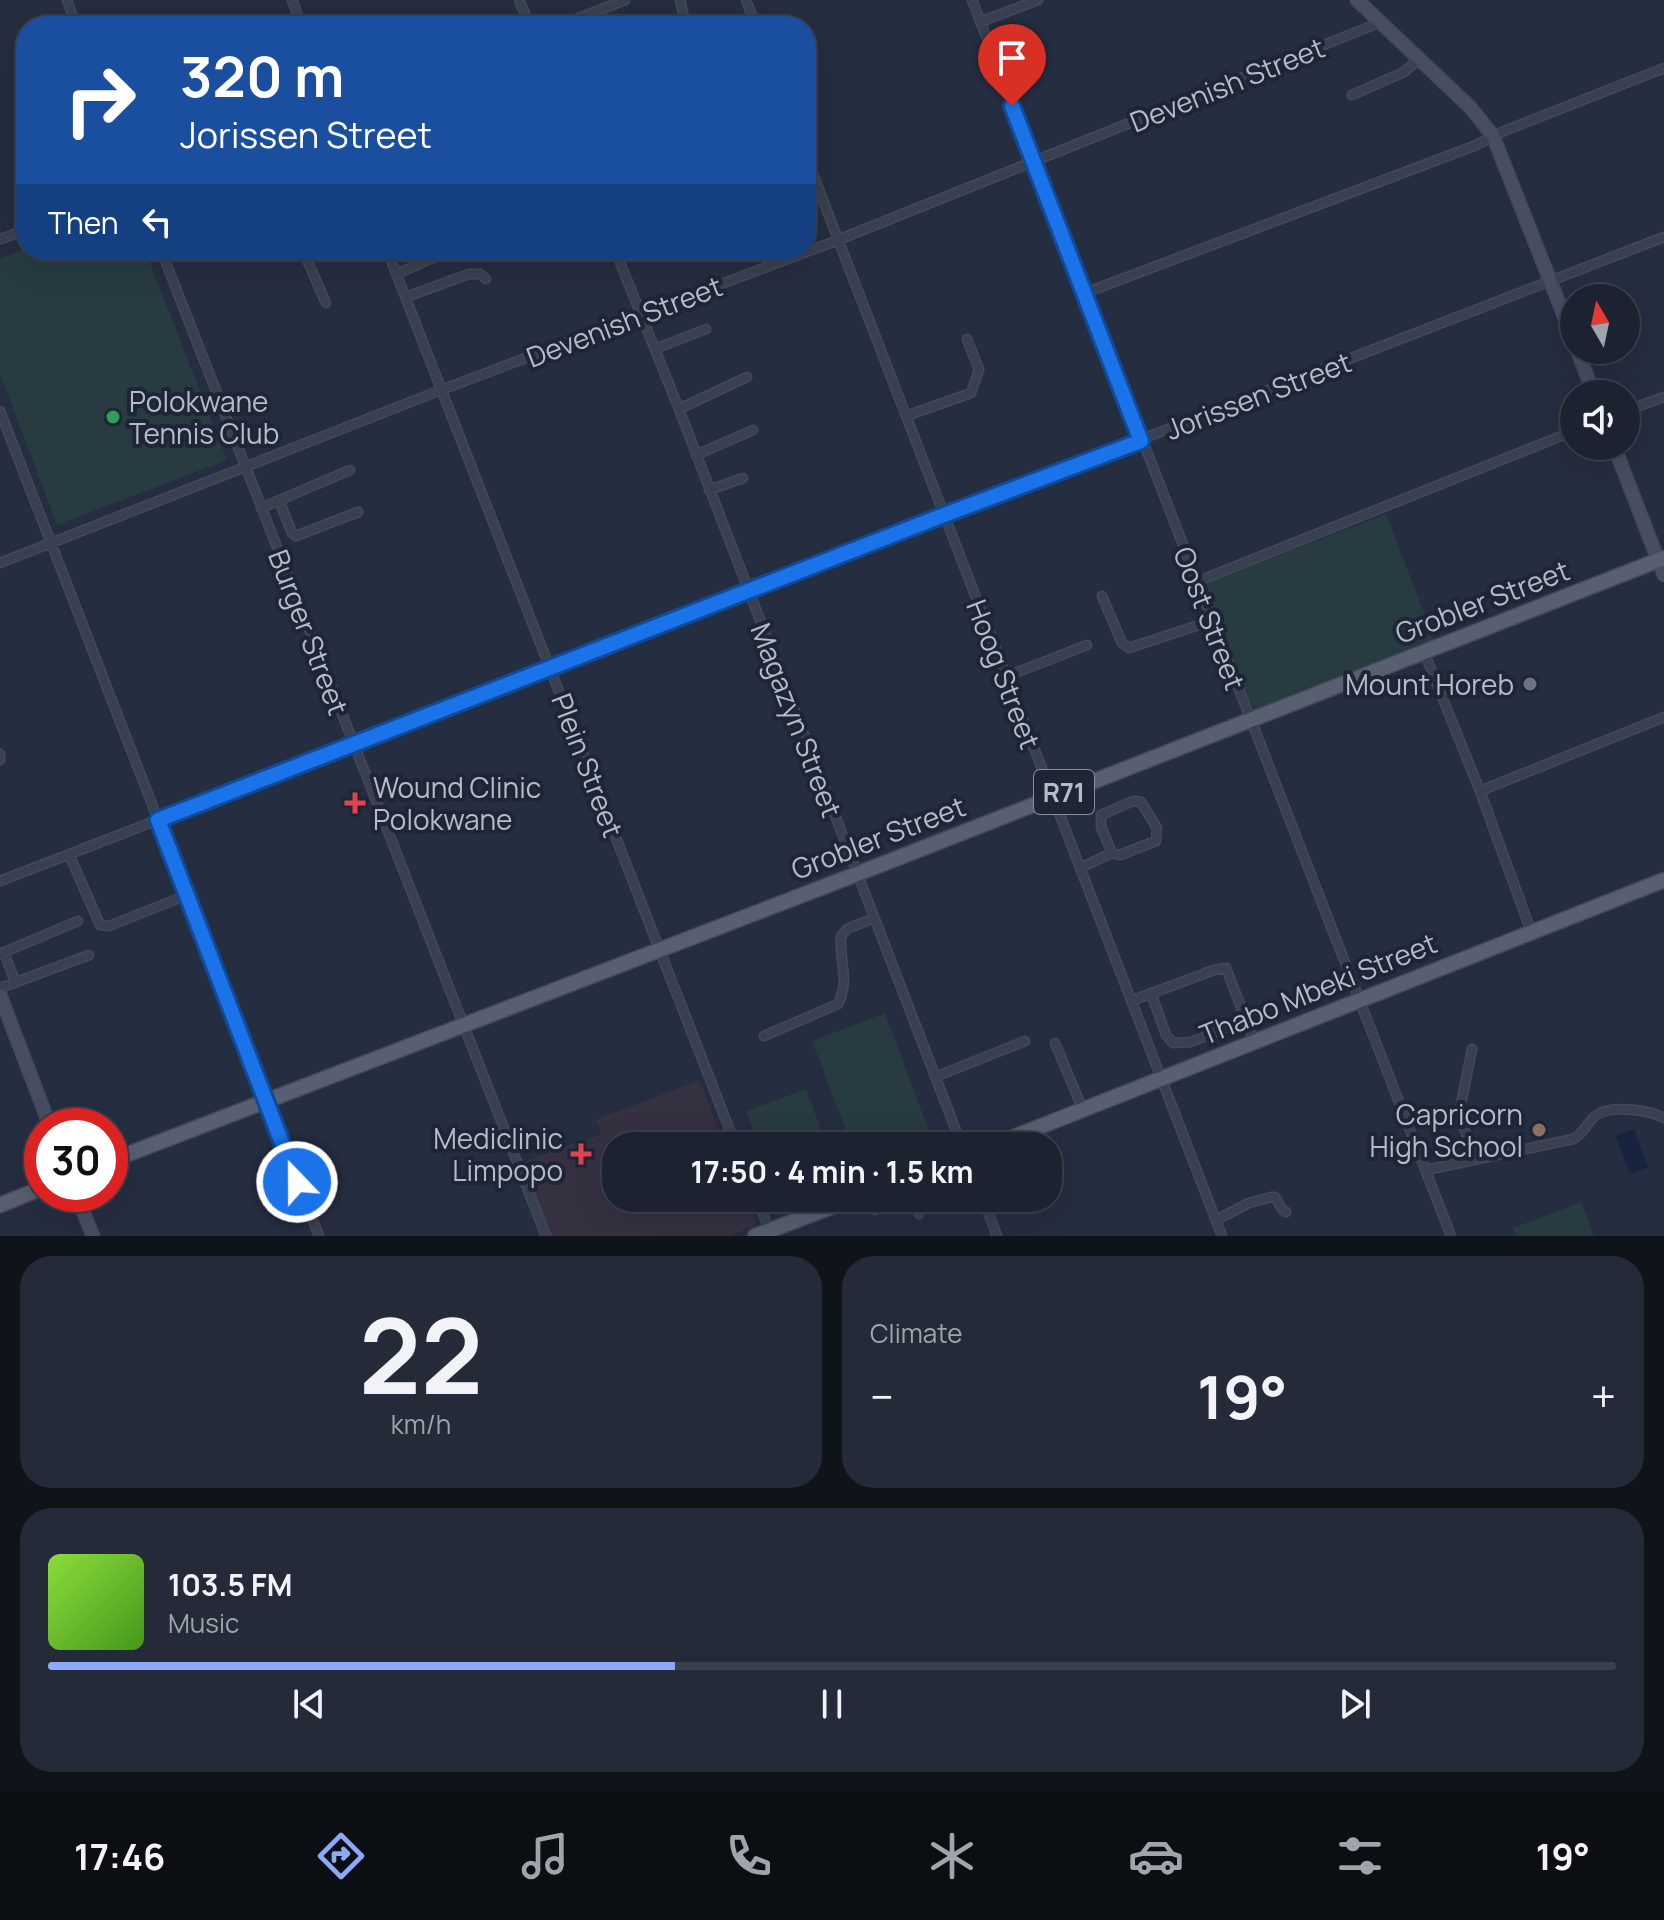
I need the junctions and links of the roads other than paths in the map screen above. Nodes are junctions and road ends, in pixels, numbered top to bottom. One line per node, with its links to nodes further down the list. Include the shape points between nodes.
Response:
1 (625, 0): 5 (street)
2 (972, 0): 6 (street, Oost Street)
3 (1038, 0): 6 (street)
4 (1357, 0): 7 (street)
5 (584, 16)
6 (980, 22): 12 (street, Oost Street)
7 (1381, 22): 8 (street); 12 (street, Devenish Street)
8 (1419, 59): 10 (street, via 1404,72); 11 (street)
9 (1664, 68): 11 (street)
10 (1352, 95)
11 (1493, 136): 25 (street); 26 (street)
12 (1033, 162): 15 (street, Devenish Street); 26 (street, Oost Street)
13 (816, 182): 15 (street, Hoog Street)
14 (1664, 237): 25 (street, Jorissen Street)
15 (838, 240): 16 (street, Devenish Street); 40 (street, Hoog Street)
16 (816, 248)
17 (165, 260): 46 (street, Burger Street)
18 (308, 260): 28 (street)
19 (391, 260): 23 (street, Plein Street)
20 (428, 260): 23 (street)
21 (619, 260): 30 (street, Magazyn Street)
22 (785, 260): 30 (street, Devenish Street)
23 (397, 274): 27 (street, Plein Street)
24 (486, 279): 27 (street, via 469,274)
25 (1550, 281): 29 (street); 43 (street, Jorissen Street)
26 (1085, 293): 43 (street, Oost Street)
27 (406, 297): 35 (street, Plein Street)
28 (326, 303)
29 (1560, 306)
30 (642, 314): 33 (street, Magazyn Street); 35 (street, Devenish Street)
31 (706, 329): 33 (street)
32 (967, 339): 40 (street, via 979,370 971,393)
33 (655, 349): 38 (street, Magazyn Street)
34 (747, 377): 38 (street)
35 (441, 390): 46 (street, Devenish Street); 64 (street, Plein Street)
36 (1664, 397): 37 (street)
37 (1640, 406)
38 (679, 409): 44 (street, Magazyn Street)
39 (0, 411): 54 (street)
40 (906, 416): 53 (street, Hoog Street)
41 (753, 430): 44 (street)
42 (1560, 437): 58 (street)
43 (1141, 441): 53 (street, Jorissen Street); 58 (street, Oost Street)
44 (696, 455): 49 (street, Magazyn Street)
45 (1620, 460): 55 (street)
46 (245, 467): 51 (street, Burger Street); 54 (street, Devenish Street)
47 (350, 470): 50 (street)
48 (743, 478): 49 (street)
49 (709, 490): 59 (street, Magazyn Street)
50 (279, 500): 51 (street); 52 (street, via 296,536)
51 (261, 508): 68 (street, Burger Street)
52 (358, 512)
53 (944, 515): 59 (street, Jorissen Street); 65 (street, Hoog Street)
54 (49, 544): 56 (street, Devenish Street); 71 (street)
55 (1661, 559): 57 (street); 63 (main road, Grobler Street / R71)
56 (0, 563)
57 (1664, 575)
58 (1196, 582): 61 (street, Oost Street)
59 (748, 592): 64 (street, Jorissen Street); 75 (street, Magazyn Street)
60 (1102, 596): 61 (street, via 1129,648)
61 (1211, 621): 67 (street, Oost Street)
62 (1087, 645): 65 (street)
63 (1424, 652): 67 (main road, Grobler Street / R71); 69 (street)
64 (550, 667): 68 (street, Jorissen Street); 82 (street, Plein Street)
65 (1005, 677): 70 (street, Hoog Street)
66 (1664, 717): 69 (street)
67 (1250, 720): 70 (main road, Grobler Street / R71); 89 (street, Oost Street)
68 (352, 745): 71 (street, Jorissen Street); 92 (street, Burger Street)
69 (1480, 791): 81 (street)
70 (1051, 797): 74 (street, Hoog Street); 75 (main road, Grobler Street / R71)
71 (158, 820): 73 (street, Jorissen Street); 78 (street)
72 (1112, 853): 72 (street, via 1101,815 1141,802 1155,822 1158,839 1120,855); 74 (street)
73 (69, 854): 77 (street, Jorissen Street); 78 (street, via 100,925)
74 (1082, 867): 90 (street, Hoog Street)
75 (857, 874): 79 (street, Magazyn Street); 82 (main road, Grobler Street / R71)
76 (1664, 880): 81 (main road, Thabo Mbeki Street)
77 (0, 881)
78 (187, 895): 100 (street)
79 (874, 918): 93 (street, via 841,936 845,974 838,1004); 98 (street, Magazyn Street)
80 (78, 921): 83 (street)
81 (1531, 931): 89 (main road, Thabo Mbeki Street)
82 (660, 949): 92 (main road, Grobler Street / R71); 104 (street, Plein Street)
83 (2, 953): 85 (street)
84 (89, 955): 85 (street)
85 (15, 982): 86 (street)
86 (0, 988)
87 (1151, 993): 90 (street); 91 (street, via 1173,1043 1191,1042); 91 (street, via 1223,967)
88 (0, 995): 101 (street)
89 (1359, 999): 95 (main road, Thabo Mbeki Street); 109 (street, Oost Street)
90 (1131, 1001): 99 (street, Hoog Street)
91 (1245, 1020): 95 (street)
92 (463, 1025): 100 (main road, Grobler Street / R71); 121 (street, Burger Street)
93 (764, 1036)
94 (1025, 1041): 98 (street)
95 (1254, 1041): 99 (main road, Thabo Mbeki Street)
96 (1055, 1043): 102 (street)
97 (1472, 1049): 108 (street, via 1459,1114)
98 (935, 1077): 105 (street, Magazyn Street)
99 (1162, 1078): 102 (main road, Thabo Mbeki Street); 117 (street, Hoog Street)
100 (265, 1100): 107 (main road, Grobler Street / R71); 120 (street)
101 (43, 1108)
102 (1083, 1110): 106 (main road, Thabo Mbeki Street)
103 (1664, 1118): 108 (street, via 1608,1108 1578,1137)
104 (731, 1132)
105 (957, 1132)
106 (1027, 1132)
107 (128, 1154)
108 (1475, 1159): 109 (street)
109 (1426, 1170): 125 (street, Oost Street)
110 (24, 1195): 111 (main road)
111 (0, 1205)
112 (83, 1212): 119 (street)
113 (763, 1212): 118 (street)
114 (821, 1212): 118 (main road)
115 (988, 1212): 123 (street)
116 (1286, 1212): 117 (street, via 1271,1197)
117 (1216, 1220): 124 (street, Hoog Street)
118 (771, 1233): 122 (main road)
119 (93, 1236)
120 (319, 1236)
121 (546, 1236)
122 (755, 1236)
123 (997, 1236)
124 (1222, 1236)
125 (1451, 1236)

